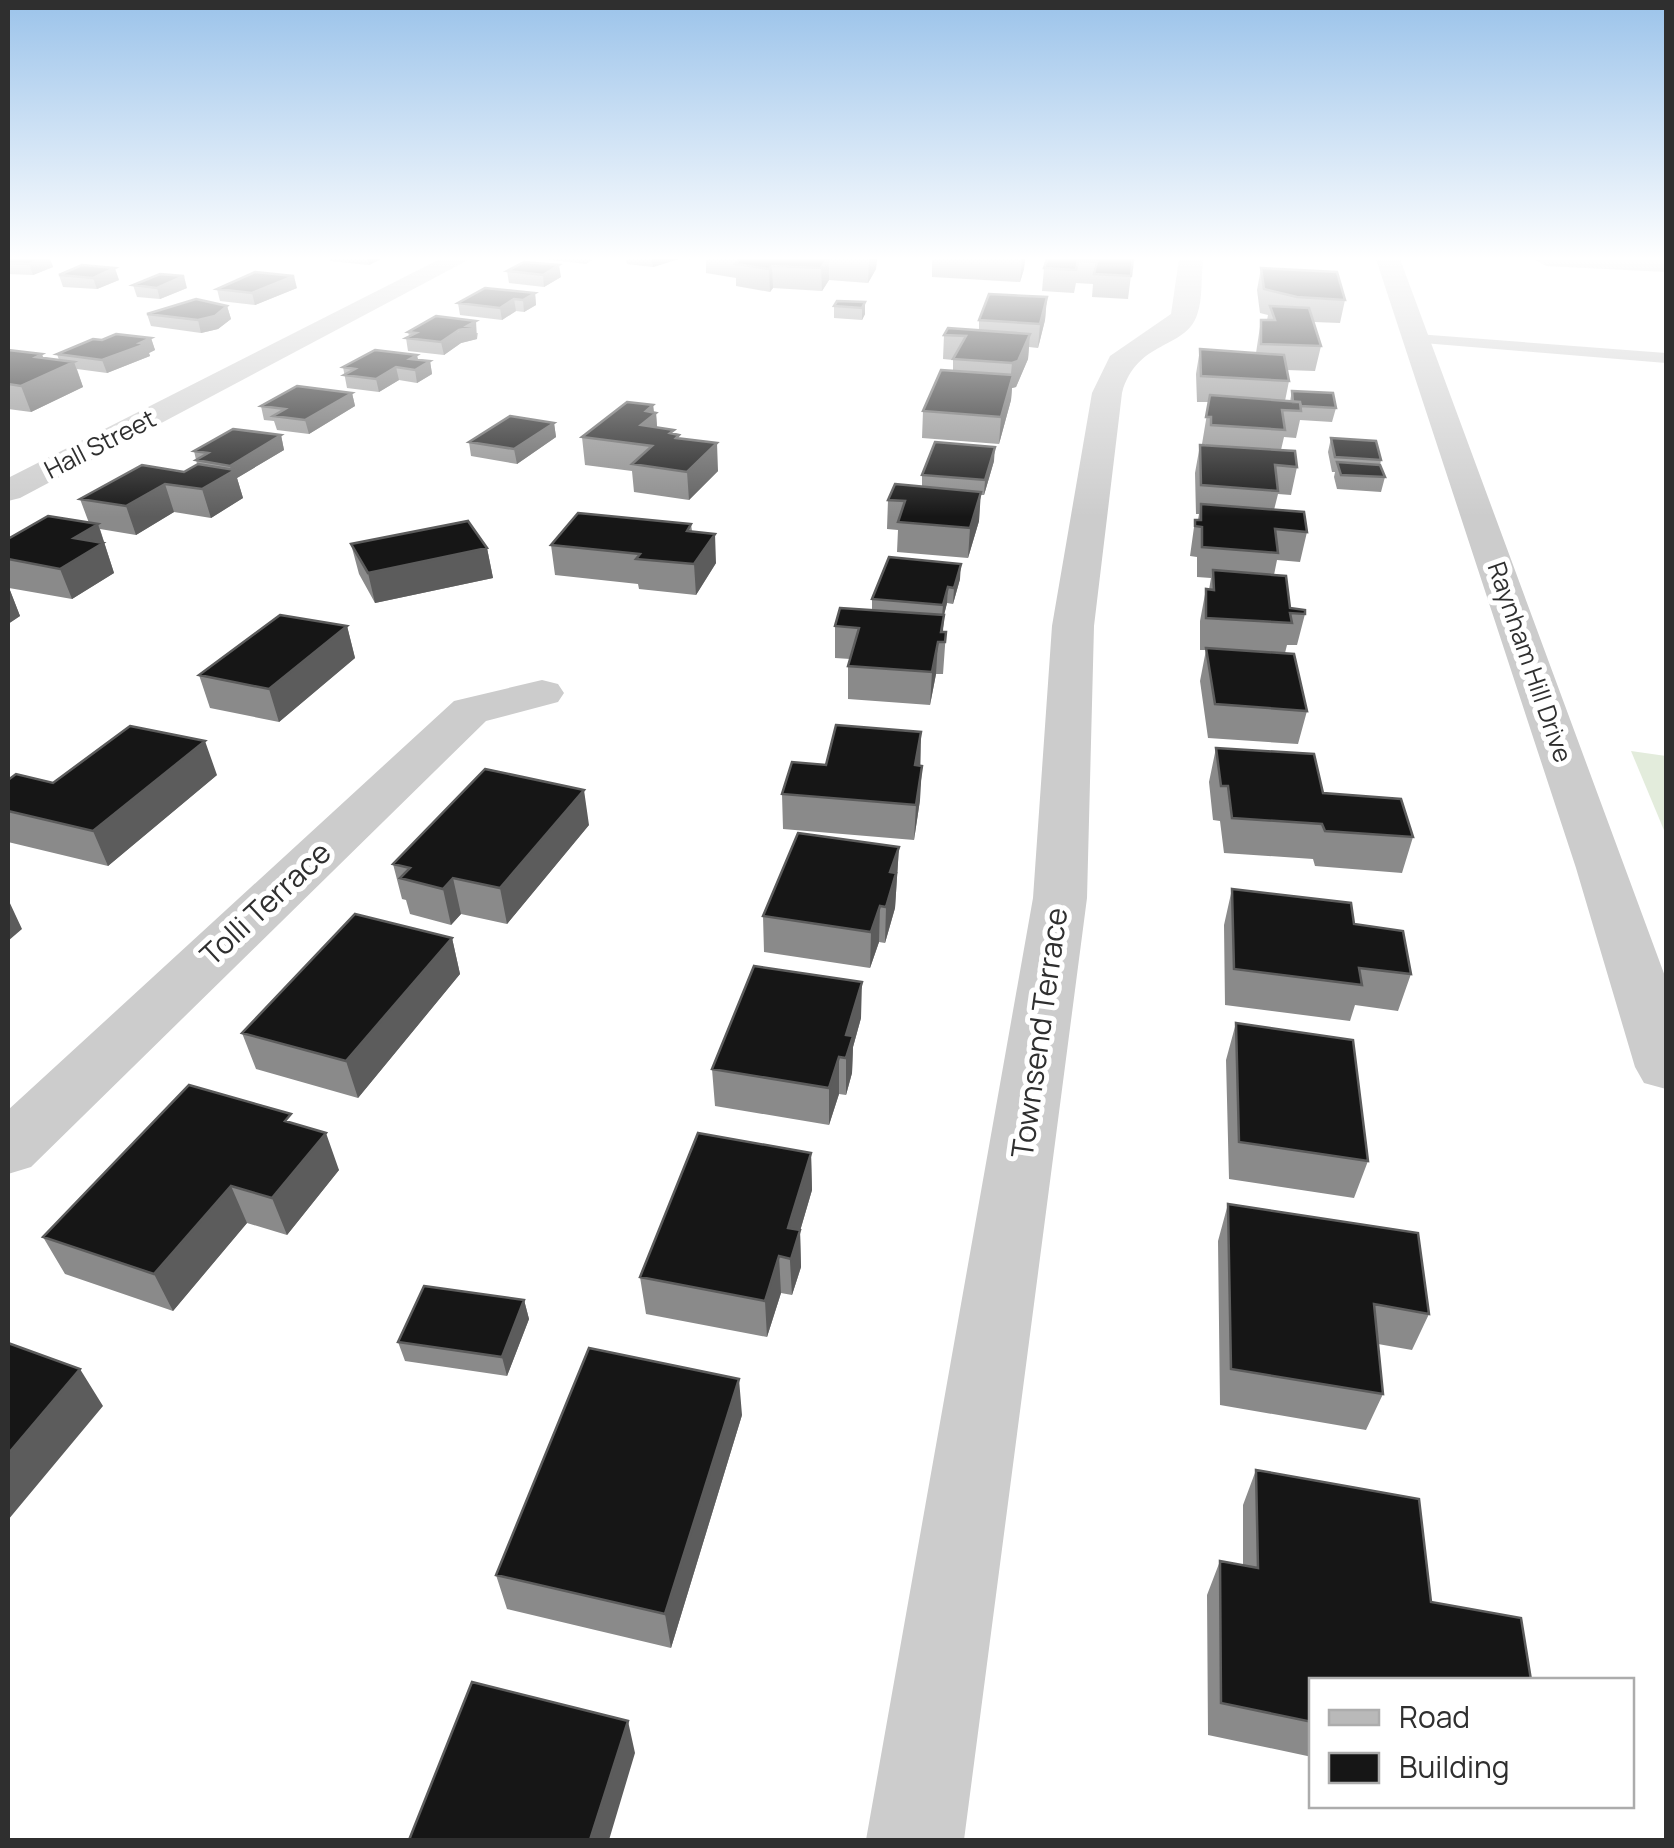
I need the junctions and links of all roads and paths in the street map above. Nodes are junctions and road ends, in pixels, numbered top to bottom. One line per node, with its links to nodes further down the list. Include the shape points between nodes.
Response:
1 (291, 345): 6 (street, Hall Street)
2 (1144, 345): 10 (street, Townsend Terrace, via 1112,370 1107,393 1073,626 1060,898)
3 (1419, 345): 8 (street, Raynham Hill Drive)
4 (1489, 345): 5 (lane)
5 (1666, 358)
6 (8, 491)
7 (542, 694): 9 (street, Tolli Terrace, via 470,711)
8 (1666, 1067)
9 (8, 1149)
10 (915, 1840)

